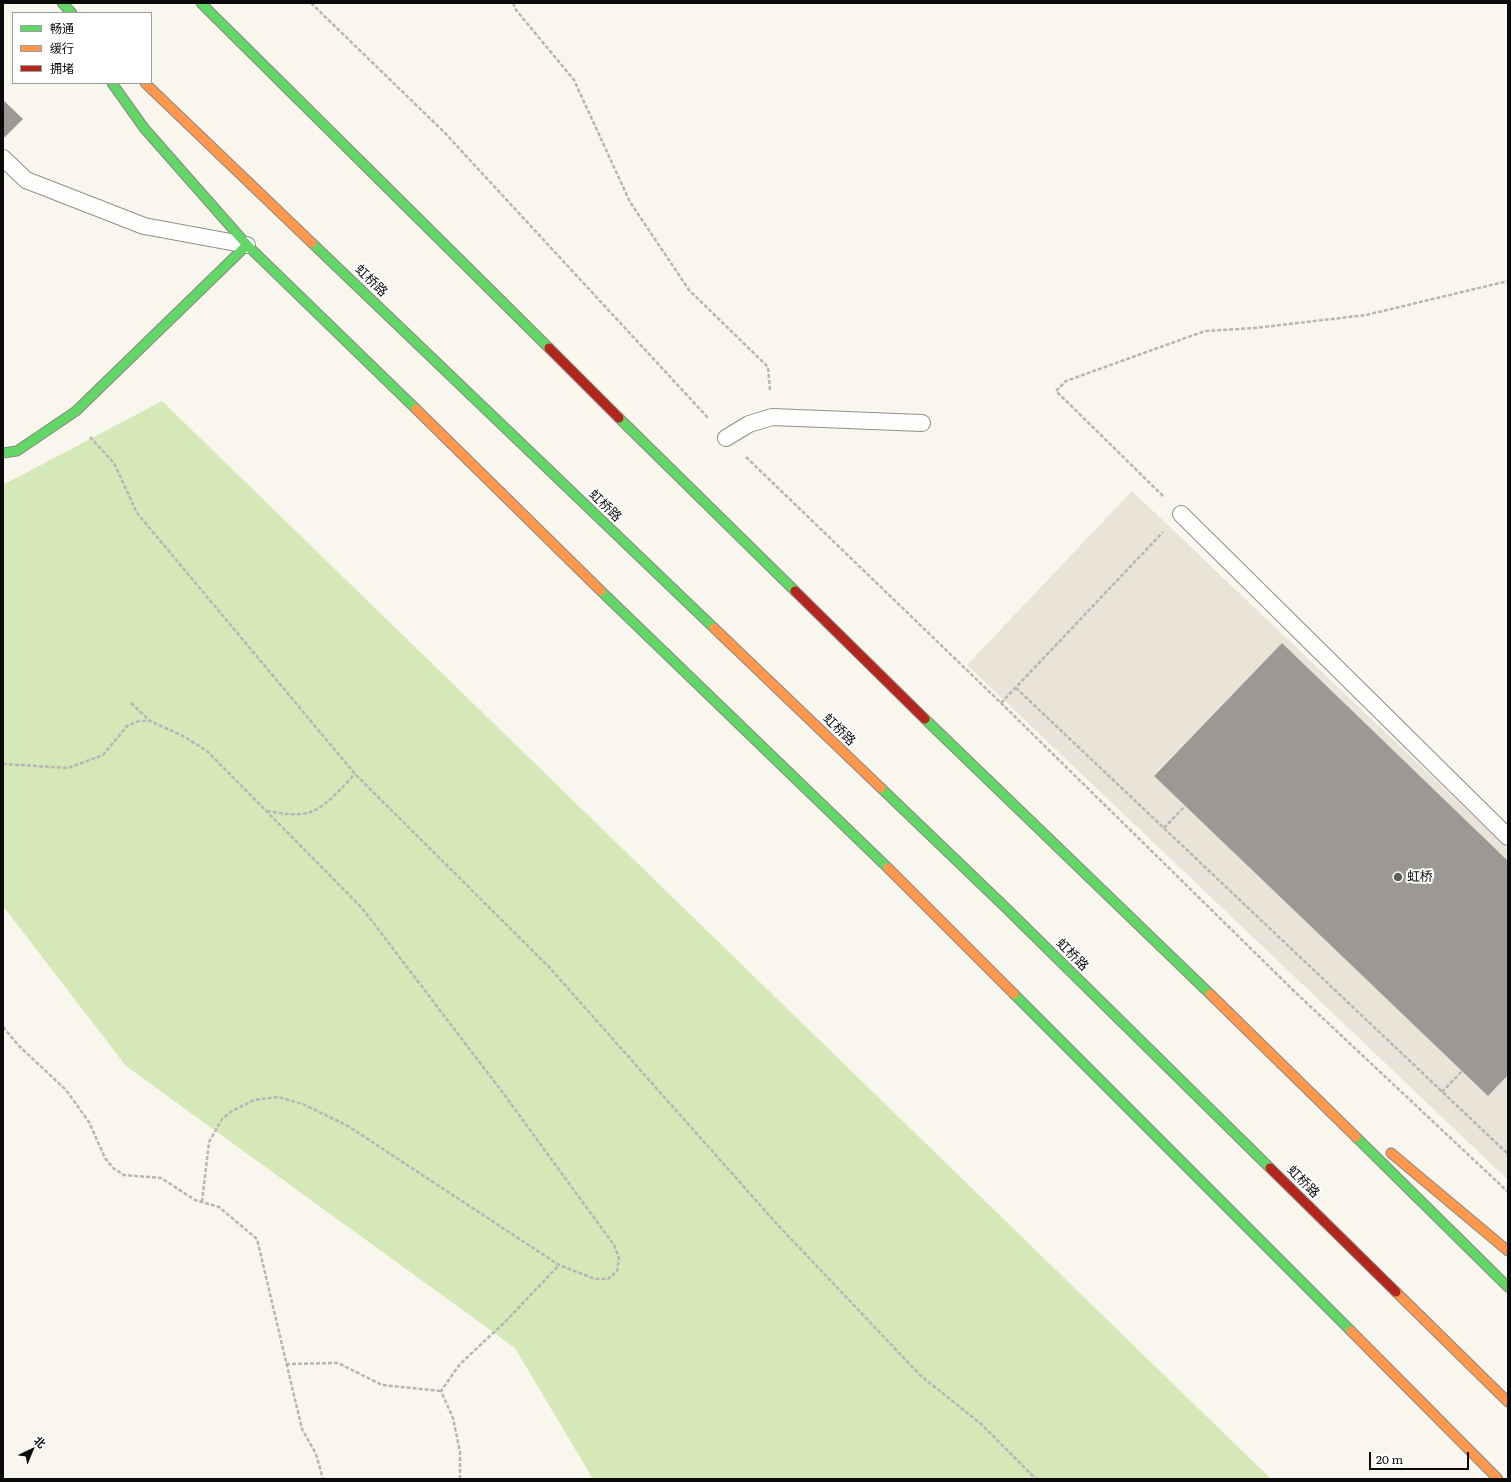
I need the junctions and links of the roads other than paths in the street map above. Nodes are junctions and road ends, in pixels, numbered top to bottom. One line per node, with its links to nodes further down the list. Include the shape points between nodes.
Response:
1 (55, 3): 4 (main road)
2 (62, 3): 5 (main road)
3 (201, 3): 15 (main road, via 862,658)
4 (61, 12)
5 (71, 12)
6 (113, 84): 9 (main road, via 144,128)
7 (146, 84): 21 (main road, 虹桥路, via 1004,906)
8 (3, 158): 9 (lane, via 26,180 144,226)
9 (247, 245): 12 (main road, via 76,411 17,451); 20 (main road, via 928,907)
10 (922, 423): 11 (lane, via 772,417 749,424)
11 (726, 438)
12 (3, 453)
13 (1181, 514): 14 (lane)
14 (1508, 837)
15 (1252, 1035): 16 (main road); 19 (main road)
16 (1347, 1116)
17 (1383, 1146): 18 (main road)
18 (1508, 1251)
19 (1508, 1287)
20 (1416, 1395): 22 (main road); 23 (main road)
21 (1508, 1402)
22 (1487, 1479)
23 (1498, 1479)

